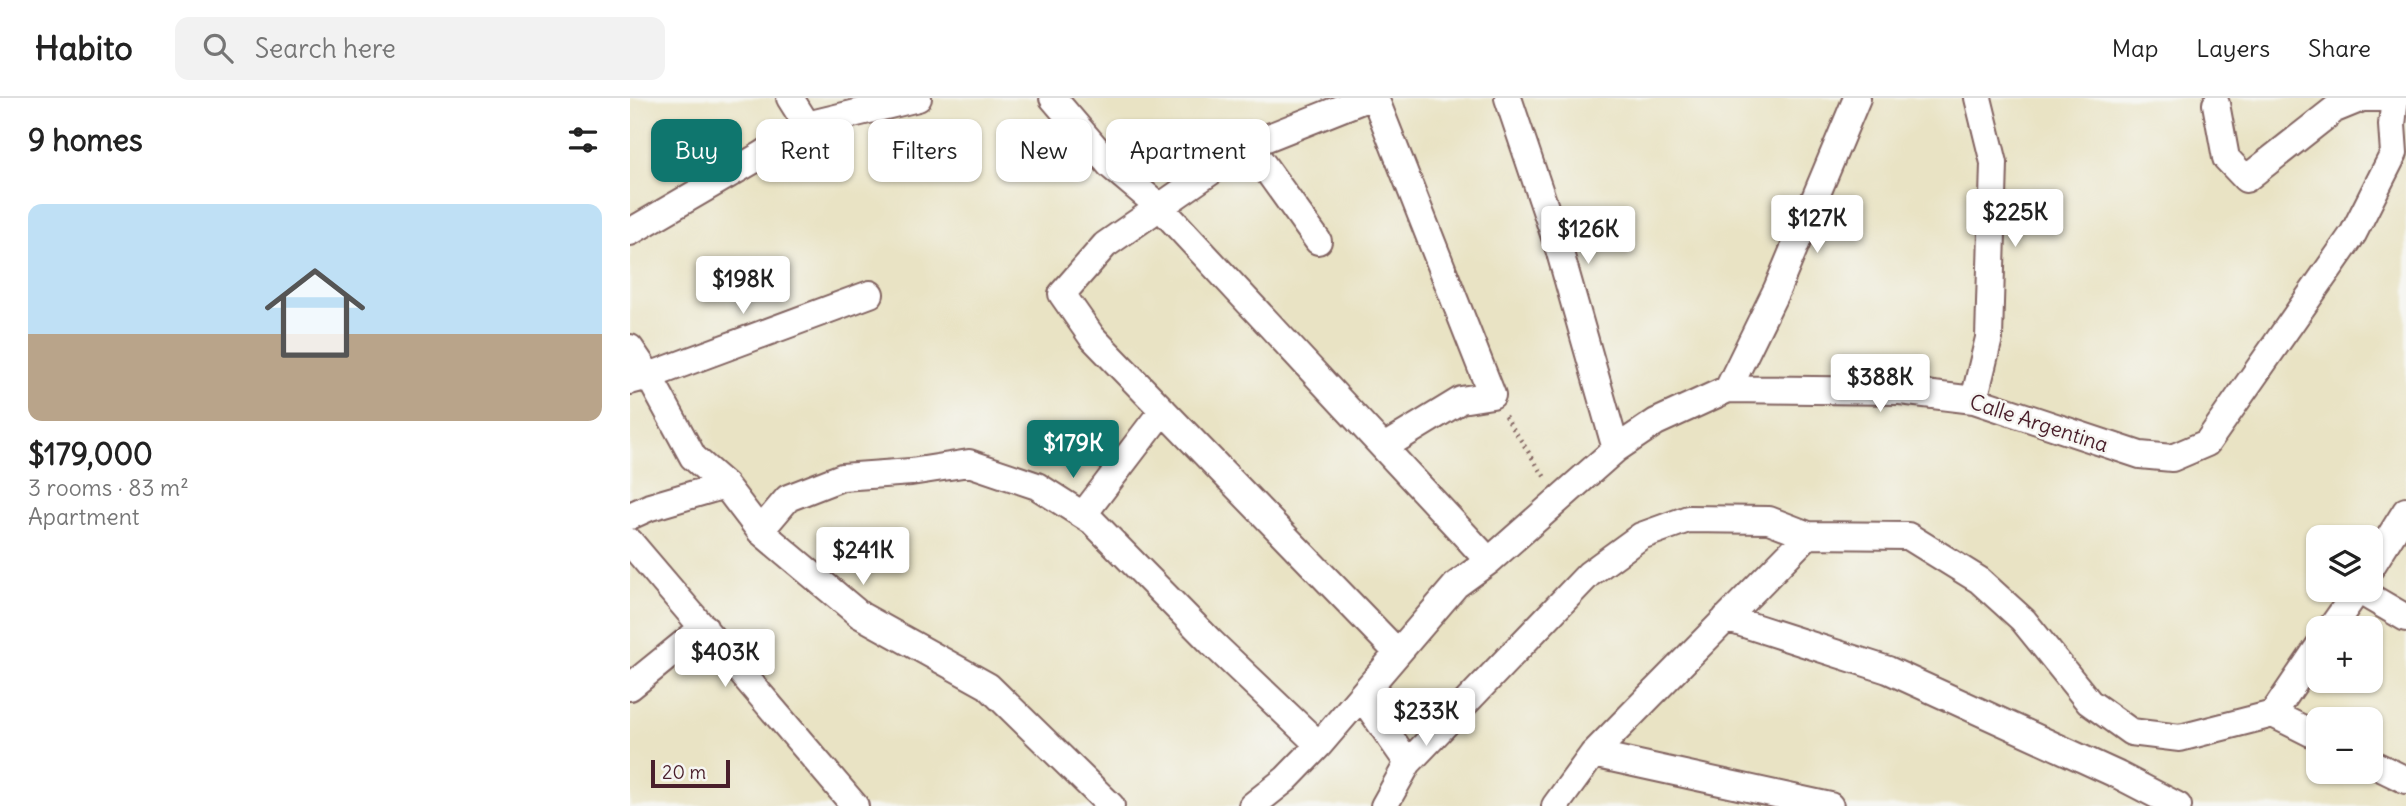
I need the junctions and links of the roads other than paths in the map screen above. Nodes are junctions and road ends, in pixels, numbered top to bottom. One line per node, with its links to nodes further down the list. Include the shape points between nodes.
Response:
1 (790, 98): 11 (street)
2 (918, 98): 12 (street)
3 (1053, 98): 19 (street, via 1110,165)
4 (1367, 98): 14 (street)
5 (1375, 98): 28 (street, via 1492,395 1461,400)
6 (1508, 98): 29 (street, via 1559,249)
7 (1857, 98): 25 (street, via 1777,289)
8 (1978, 98): 26 (street, via 1994,163 1989,338)
9 (2395, 98): 10 (street, via 2362,98 2335,109 2246,179 2226,158); 13 (street, Calle Argentina)
10 (2217, 104)
11 (803, 119)
12 (832, 119)
13 (2399, 121): 15 (street, Calle Argentina)
14 (1270, 137)
15 (2400, 155): 26 (street, Calle Argentina, via 2353,234 2207,443 2172,458 2140,455)
16 (756, 158): 20 (street)
17 (1270, 175): 21 (street)
18 (1197, 182): 19 (street)
19 (1161, 208): 27 (street, via 1105,245 1062,294 1092,337); 28 (street)
20 (630, 232)
21 (1318, 242)
22 (870, 294): 24 (street)
23 (630, 348): 24 (street)
24 (640, 378): 30 (street, via 693,457)
25 (1728, 389): 26 (street, Calle Argentina, via 1900,391); 29 (street, Calle Argentina, via 1656,422)
26 (1974, 400)
27 (1163, 410): 32 (street); 43 (street)
28 (1384, 447): 38 (street)
29 (1616, 449): 38 (street, Calle Argentina)
30 (725, 485): 33 (street); 34 (street)
31 (2406, 511): 37 (street)
32 (1083, 515): 34 (street, via 1037,486 969,463 842,477 788,498); 49 (street)
33 (630, 516)
34 (760, 531): 55 (street, via 860,615 988,686)
35 (1808, 535): 40 (street); 47 (street, via 1908,536 1979,580 2023,620 2089,702 2131,732 2180,738); 51 (street, via 1769,520 1688,519 1640,536 1589,574)
36 (630, 542): 42 (street)
37 (2383, 548)
38 (1489, 561): 43 (street, Calle Argentina, via 1456,585)
39 (2379, 602): 41 (street)
40 (1726, 618): 50 (street); 60 (street, via 1888,670)
41 (2406, 618)
42 (704, 627): 45 (street); 54 (street)
43 (1397, 652): 46 (street, Calle Argentina)
44 (2306, 665): 47 (street)
45 (630, 687)
46 (1362, 697): 49 (street, Calle Argentina); 51 (street)
47 (2273, 714): 48 (street)
48 (2306, 730)
49 (1319, 745): 56 (street, Calle Argentina)
50 (1593, 754): 58 (street); 59 (street)
51 (1408, 763): 57 (street)
52 (2383, 768): 53 (street)
53 (2406, 780)
54 (855, 806)
55 (1111, 806)
56 (1252, 806)
57 (1384, 806)
58 (1555, 806)
59 (1830, 806)
60 (2178, 806)

